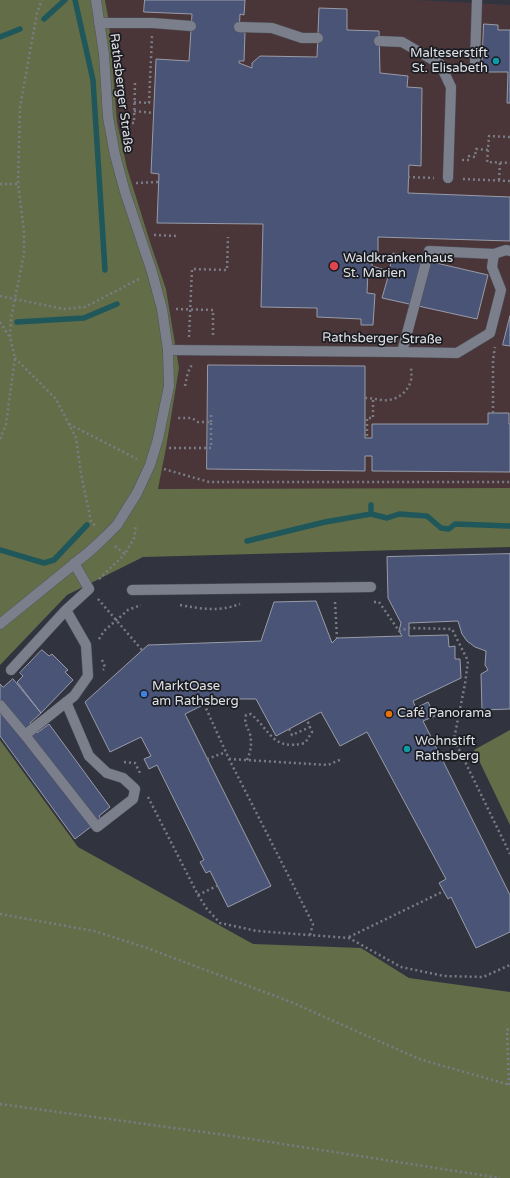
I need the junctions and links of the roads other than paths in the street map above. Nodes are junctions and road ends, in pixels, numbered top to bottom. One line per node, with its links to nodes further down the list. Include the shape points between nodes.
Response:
1 (96, 0): 3 (street, Rathsberger Straße)
2 (477, 0): 8 (street)
3 (99, 23): 4 (street); 13 (street, Rathsberger Straße, via 104,54 108,117 115,155 152,272 162,309)
4 (191, 26)
5 (239, 27): 6 (street, via 272,28 302,38)
6 (318, 38)
7 (379, 41): 9 (street, via 402,42 440,64 451,87)
8 (475, 63)
9 (448, 175)
10 (510, 251): 11 (street)
11 (494, 254): 12 (street, via 492,267); 14 (street, via 429,251)
12 (506, 291): 14 (street, Rathsberger Straße, via 490,333 457,353)
13 (168, 350): 14 (street, Rathsberger Straße); 15 (street, Rathsberger Straße, via 169,386 150,465 137,493 117,525)
14 (406, 352)
15 (74, 563): 18 (street, via 90,589); 19 (street, Rathsberger Straße)
16 (371, 587): 17 (street)
17 (132, 590)
18 (66, 610): 20 (street); 21 (street, via 86,645 88,676 74,696)
19 (0, 624)
20 (11, 670)
21 (66, 702): 23 (street); 23 (street, via 89,756 107,773 123,778 135,789 133,799 97,827)
22 (0, 705): 23 (street)
23 (25, 735)

